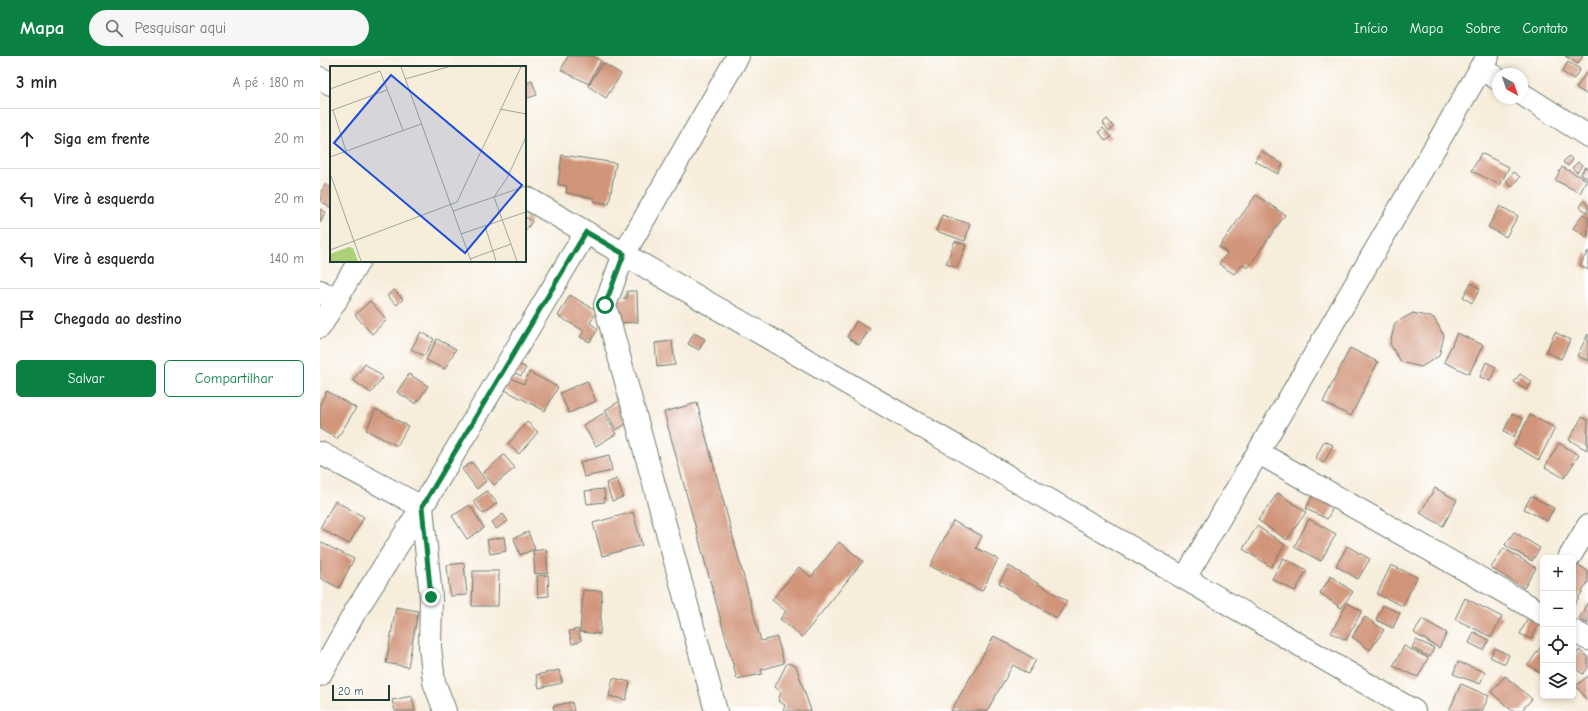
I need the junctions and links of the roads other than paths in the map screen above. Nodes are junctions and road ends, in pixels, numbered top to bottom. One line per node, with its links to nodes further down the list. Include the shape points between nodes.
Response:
1 (738, 56): 9 (street)
2 (1489, 68): 14 (street)
3 (320, 78): 4 (street)
4 (330, 83)
5 (1528, 98): 6 (street)
6 (1588, 136)
7 (526, 198): 8 (street)
8 (586, 232): 9 (street); 15 (street)
9 (624, 254): 18 (street); 24 (street, via 605,305)
10 (358, 262): 11 (street)
11 (328, 296): 12 (street)
12 (320, 327)
13 (320, 453): 15 (street)
14 (1259, 453): 18 (street); 19 (street)
15 (422, 507): 22 (street, via 355,612); 23 (street, via 431,597 430,647 434,682)
16 (1588, 526): 17 (street)
17 (1571, 555)
18 (1185, 578): 25 (street)
19 (1540, 609)
20 (1576, 633): 21 (street)
21 (1588, 639)
22 (320, 676)
23 (445, 711)
24 (716, 711)
25 (1414, 711)

